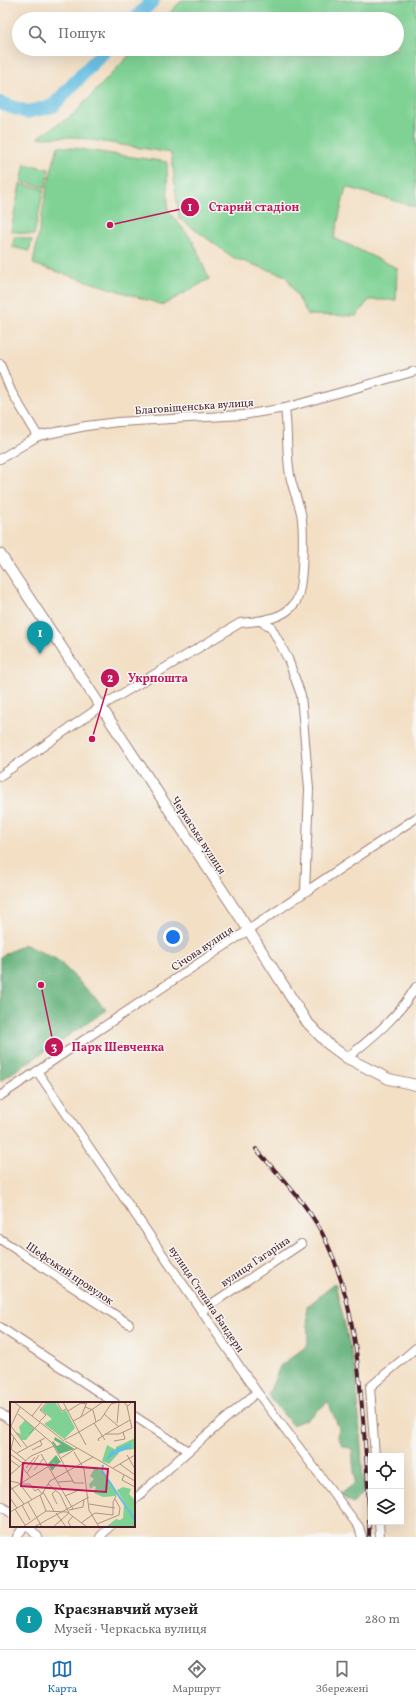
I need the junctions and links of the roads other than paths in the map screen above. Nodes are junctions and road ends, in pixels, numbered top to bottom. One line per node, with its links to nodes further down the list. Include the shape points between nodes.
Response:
1 (0, 364): 4 (street, via 11,391)
2 (416, 371): 3 (street, Благовіщенська вулиця)
3 (285, 408): 4 (street, Благовіщенська вулиця, via 243,415 89,425); 7 (street, via 290,474 301,514 303,542 300,587 296,602 286,613)
4 (38, 436): 5 (street, Благовіщенська вулиця)
5 (0, 459)
6 (0, 554): 8 (street, Черкаська вулиця)
7 (260, 621): 8 (street, via 240,623); 11 (street, via 271,627 288,659 301,695 309,789)
8 (100, 707): 9 (street); 12 (street, Черкаська вулиця)
9 (0, 776)
10 (416, 818): 11 (street, Січова вулиця)
11 (305, 892): 12 (street, Січова вулиця)
12 (248, 930): 14 (street, Черкаська вулиця, via 306,1021 328,1044); 15 (street, Січова вулиця)
13 (416, 987): 14 (street, via 387,1025)
14 (347, 1058): 16 (street, Черкаська вулиця, via 389,1079)
15 (37, 1071): 17 (street, Січова вулиця); 20 (street, вулиця Степана Бандери)
16 (416, 1085)
17 (0, 1096)
18 (0, 1239): 21 (street, Шефський провулок)
19 (301, 1244): 20 (street, вулиця Гагаріна)
20 (201, 1311): 24 (street, вулиця Степана Бандери)
21 (129, 1324)
22 (0, 1327): 25 (street)
23 (416, 1348): 30 (street, via 370,1387)
24 (257, 1392): 29 (street); 41 (street, вулиця Степана Бандери, via 359,1527)
25 (113, 1402)
26 (0, 1413): 28 (street)
27 (135, 1417): 29 (street)
28 (10, 1420)
29 (188, 1451): 31 (street)
30 (375, 1453)
31 (135, 1499)
32 (0, 1505): 33 (street)
33 (10, 1512)
34 (379, 1525): 42 (street)
35 (23, 1527): 38 (street)
36 (29, 1527): 39 (street)
37 (109, 1527): 40 (street)
38 (17, 1537)
39 (38, 1537)
40 (100, 1537)
41 (362, 1537)
42 (380, 1537)

